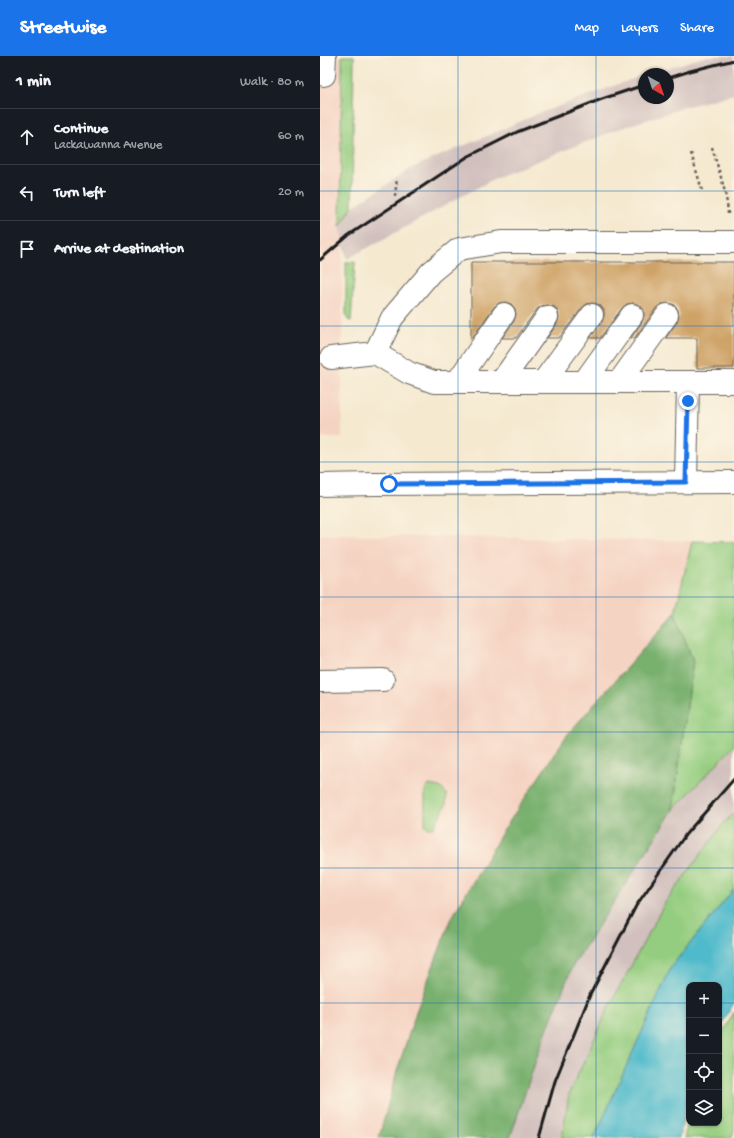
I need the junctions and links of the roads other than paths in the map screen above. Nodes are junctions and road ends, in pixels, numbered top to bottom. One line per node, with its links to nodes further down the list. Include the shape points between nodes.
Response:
1 (734, 242): 7 (main road, via 501,242 460,249 430,272 392,318)
2 (504, 314): 9 (main road)
3 (592, 315): 11 (main road)
4 (632, 315): 12 (main road)
5 (667, 315): 13 (main road)
6 (547, 317): 10 (main road)
7 (375, 353): 8 (main road); 9 (main road, via 409,373 434,382)
8 (331, 358)
9 (457, 382): 10 (main road)
10 (501, 382): 11 (main road)
11 (544, 382): 12 (main road)
12 (584, 382): 13 (main road)
13 (619, 382): 14 (main road)
14 (688, 382): 15 (main road); 16 (main road)
15 (734, 382)
16 (686, 482): 17 (main road); 18 (main road)
17 (734, 482)
18 (320, 485)
19 (383, 680): 20 (main road)
20 (320, 681)

